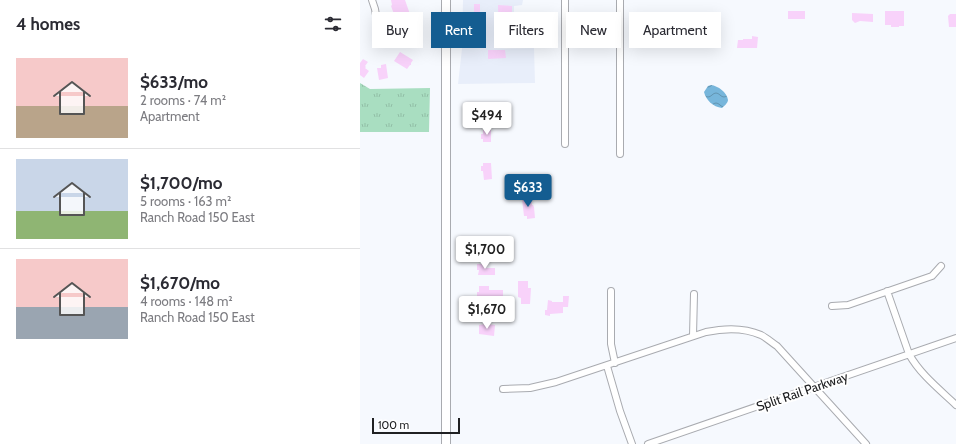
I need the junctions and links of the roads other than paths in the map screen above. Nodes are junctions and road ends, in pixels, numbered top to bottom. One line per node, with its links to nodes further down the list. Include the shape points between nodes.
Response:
1 (372, 0): 5 (street)
2 (446, 0): 21 (main road)
3 (564, 0): 6 (street)
4 (620, 0): 7 (street)
5 (375, 12)
6 (564, 144)
7 (620, 154)
8 (941, 266): 10 (street, via 932,276)
9 (611, 291): 16 (street, via 611,344)
10 (887, 291): 12 (street, via 848,305); 15 (street)
11 (694, 294): 13 (street)
12 (832, 306)
13 (693, 336): 16 (street); 18 (street, via 736,328 762,336 777,346)
14 (956, 338): 15 (street, Split Rail Parkway)
15 (909, 354): 18 (street, Split Rail Parkway); 20 (street, via 922,373)
16 (615, 363): 17 (street)
17 (607, 366): 19 (street, via 542,386); 22 (street)
18 (815, 387): 23 (street, Split Rail Parkway); 24 (street)
19 (503, 389)
20 (956, 405)
21 (446, 444)
22 (632, 444)
23 (648, 444)
24 (866, 444)

